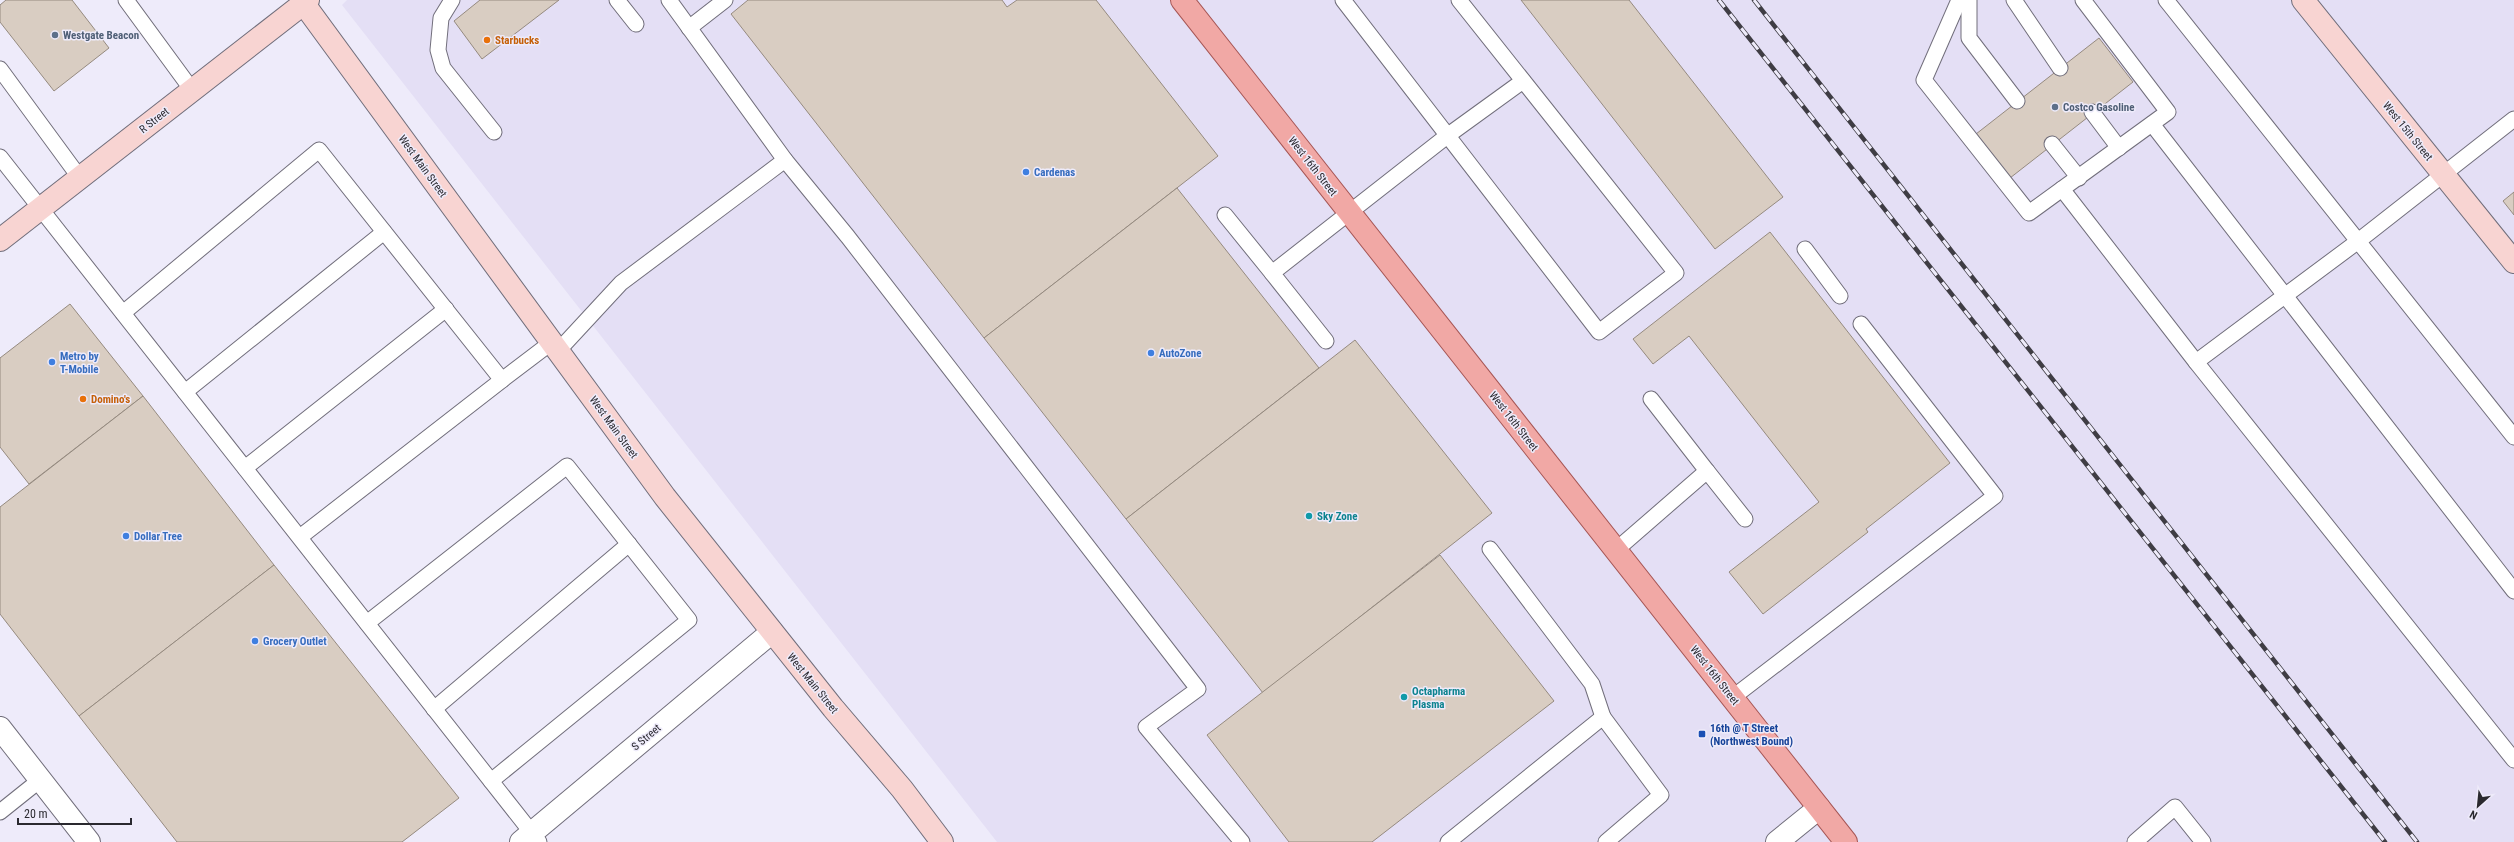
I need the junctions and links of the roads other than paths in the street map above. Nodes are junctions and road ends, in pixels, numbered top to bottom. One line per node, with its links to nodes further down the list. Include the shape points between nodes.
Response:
1 (126, 0): 21 (lane)
2 (452, 0): 26 (lane, via 441,18 438,50 443,68)
3 (617, 0): 16 (lane)
4 (669, 0): 17 (lane)
5 (725, 0): 17 (lane)
6 (1182, 0): 37 (main road, West 16th Street)
7 (1342, 0): 27 (lane)
8 (1459, 0): 20 (lane)
9 (1958, 0): 35 (lane, via 1924,80 2029,213)
10 (1969, 0): 22 (lane, via 1969,38)
11 (2014, 0): 18 (lane)
12 (2083, 0): 25 (lane, via 2168,112)
13 (2166, 0): 41 (lane)
14 (2303, 0): 32 (street, West 15th Street)
15 (304, 1): 21 (street, R Street); 51 (street, West Main Street)
16 (636, 24)
17 (689, 28): 31 (lane)
18 (2060, 68)
19 (0, 70): 33 (lane)
20 (1523, 81): 27 (lane); 27 (lane, via 1676,273 1599,332)
21 (192, 90): 33 (street, R Street)
22 (2017, 101)
23 (2092, 112): 29 (lane)
24 (2514, 118): 32 (lane)
25 (2152, 124): 29 (lane); 46 (lane)
26 (494, 132)
27 (1448, 136): 37 (lane)
28 (2052, 144): 34 (lane)
29 (2118, 148): 34 (lane)
30 (0, 157): 36 (lane)
31 (785, 160): 51 (lane, via 621,283); 79 (lane, via 848,237 1198,689 1146,728)
32 (2443, 174): 41 (lane); 43 (street, West 15th Street)
33 (80, 178): 36 (street, R Street)
34 (2079, 178): 35 (lane)
35 (2062, 189): 52 (lane)
36 (40, 209): 40 (street, R Street); 48 (lane)
37 (1350, 212): 44 (lane); 63 (main road, West 16th Street)
38 (1225, 215): 44 (lane)
39 (384, 232): 47 (lane); 48 (lane, via 319,150); 54 (lane)
40 (0, 240)
41 (2357, 242): 46 (lane); 56 (lane)
42 (1805, 249): 45 (lane)
43 (2514, 262)
44 (1272, 273): 50 (lane)
45 (1840, 296)
46 (2285, 296): 52 (lane); 64 (lane)
47 (446, 309): 53 (lane); 57 (lane)
48 (123, 313): 54 (lane)
49 (1861, 324): 67 (lane, via 1995,496)
50 (1326, 341)
51 (555, 346): 53 (lane); 66 (street, West Main Street, via 665,497)
52 (2196, 362): 71 (lane)
53 (502, 380): 60 (lane)
54 (185, 392): 57 (lane)
55 (1651, 399): 58 (lane)
56 (2514, 437)
57 (245, 468): 60 (lane)
58 (1707, 471): 59 (lane); 63 (lane)
59 (1745, 519)
60 (300, 537): 65 (lane)
61 (629, 544): 65 (lane, via 567,466); 68 (lane); 73 (lane, via 689,620)
62 (1490, 549): 69 (lane, via 1592,684)
63 (1616, 550): 67 (main road, West 16th Street)
64 (2514, 591)
65 (367, 623): 68 (lane)
66 (772, 632): 76 (street, S Street); 78 (street, West Main Street, via 902,789)
67 (1732, 698): 74 (main road, West 16th Street)
68 (434, 709): 73 (lane)
69 (1604, 717): 80 (lane); 81 (lane, via 1661,795)
70 (0, 728): 72 (street)
71 (2514, 760)
72 (40, 780): 75 (lane); 77 (street)
73 (491, 781): 76 (lane)
74 (1819, 808): 82 (street); 83 (main road, West 16th Street)
75 (0, 812)
76 (530, 839)
77 (89, 842)
78 (942, 842)
79 (1242, 842)
80 (1448, 842)
81 (1606, 842)
82 (1777, 842)
83 (1846, 842)
84 (2135, 842): 85 (lane, via 2175,807)
85 (2203, 842)

